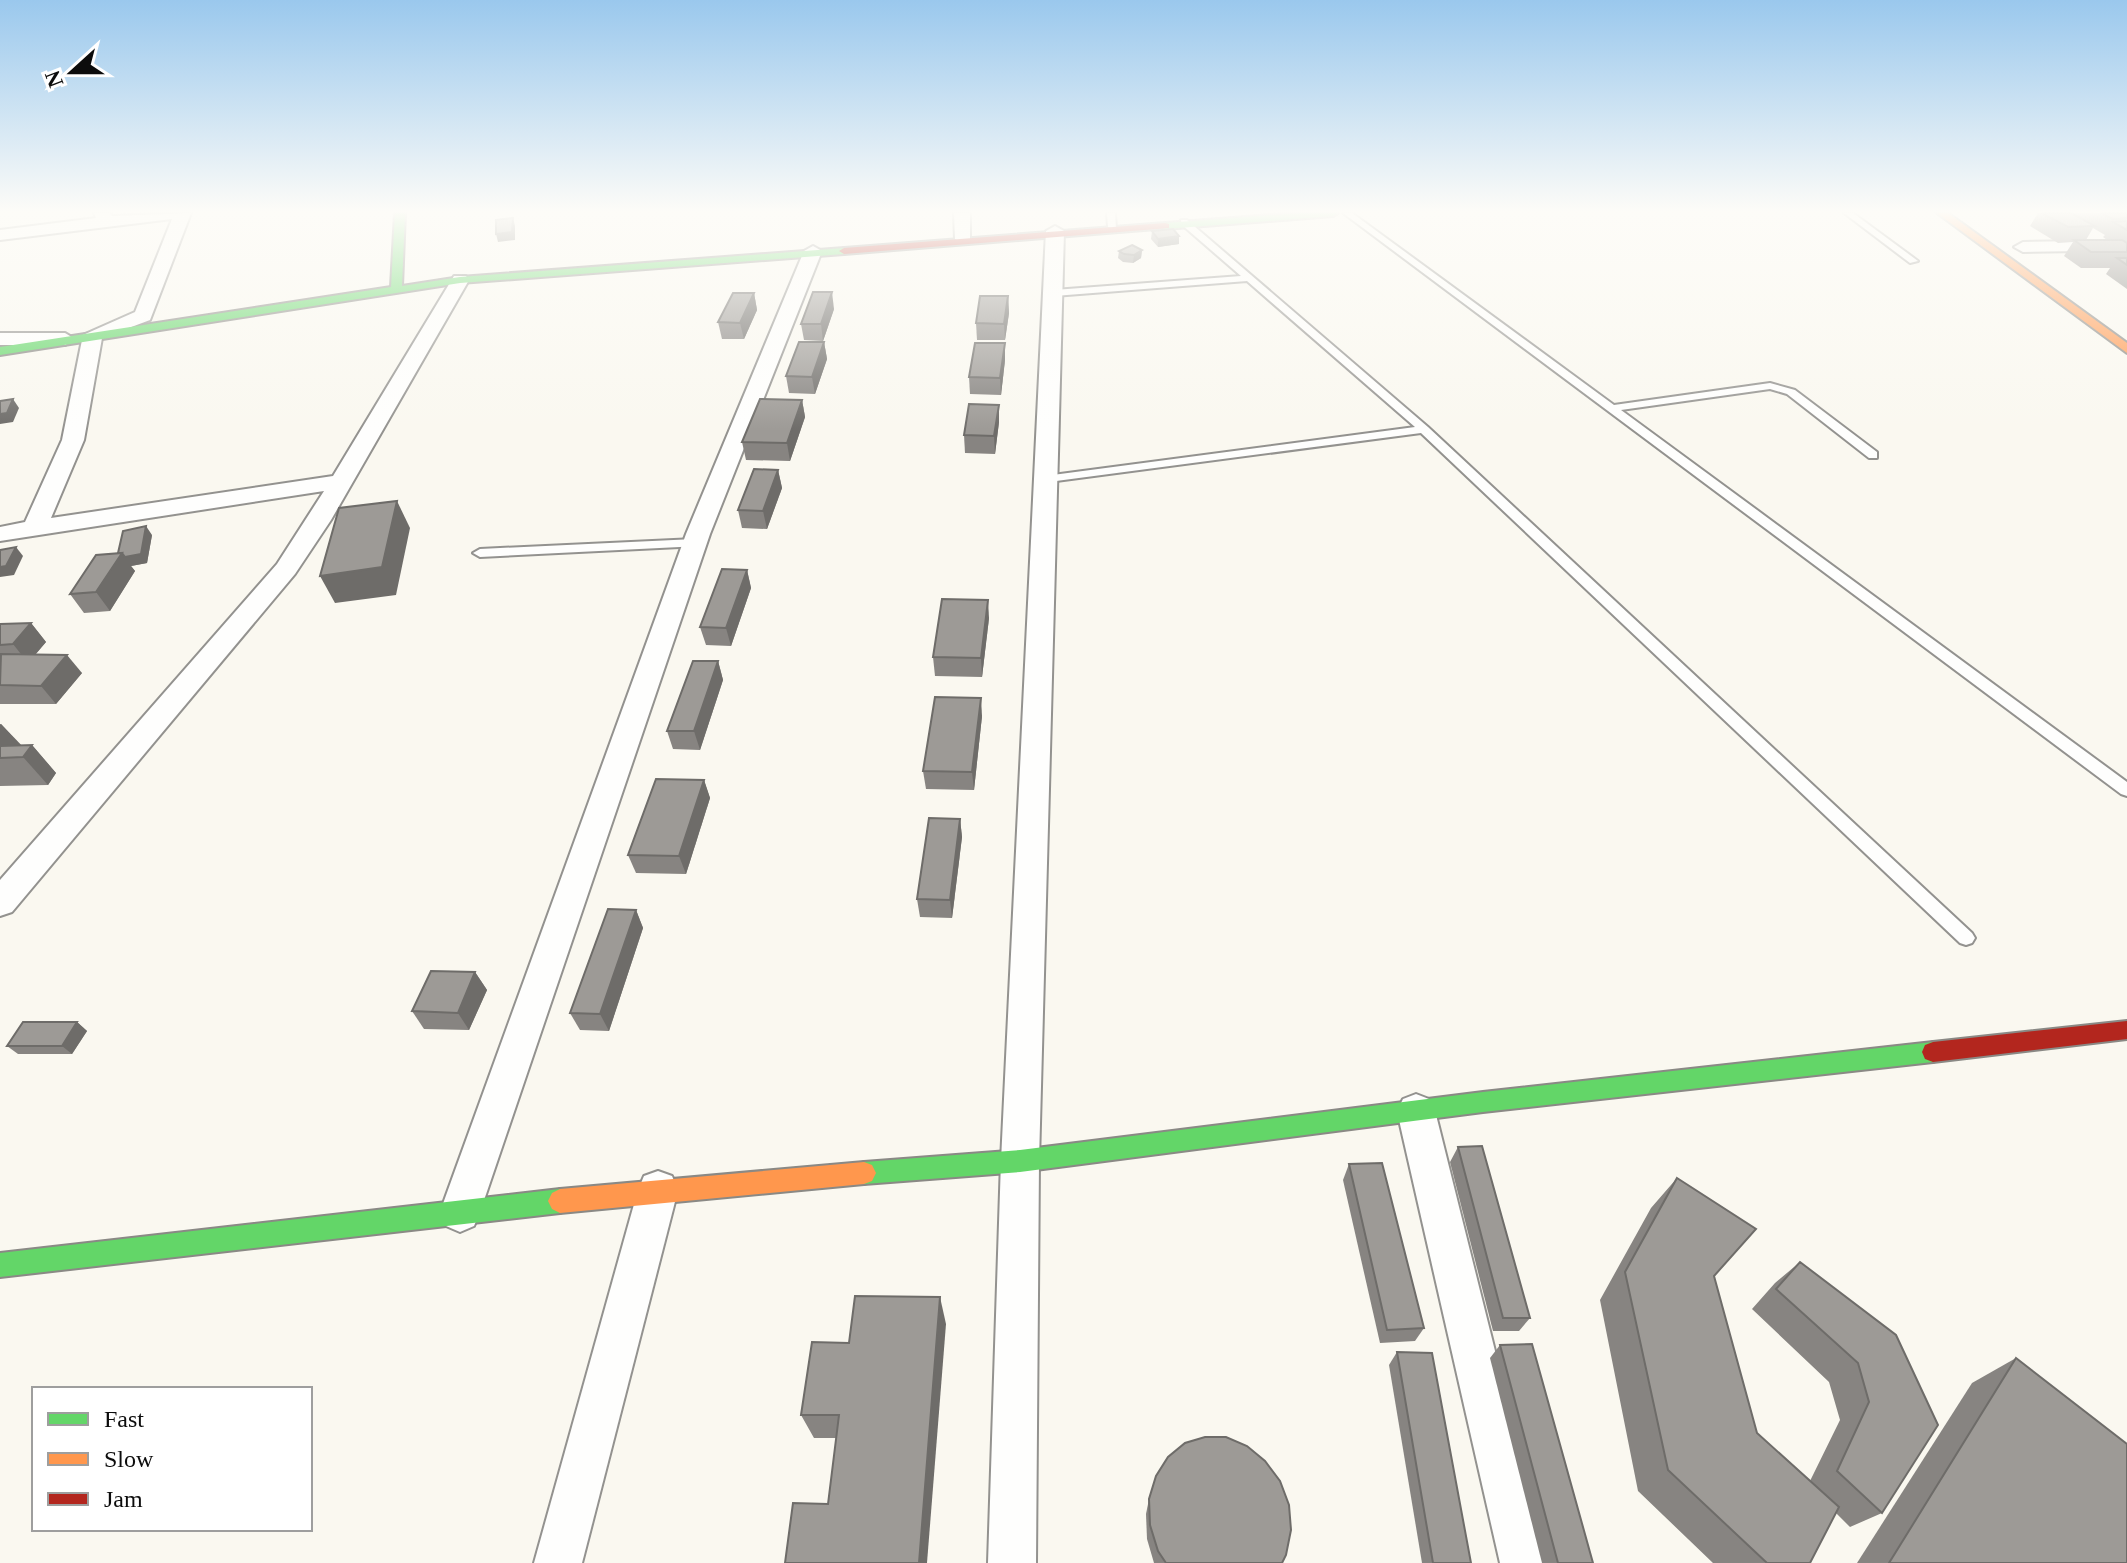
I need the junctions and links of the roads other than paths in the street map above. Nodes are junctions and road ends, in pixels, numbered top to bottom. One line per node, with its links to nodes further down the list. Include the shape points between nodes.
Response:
1 (154, 286): 11 (street, via 143,316)
2 (456, 286): 20 (street)
3 (799, 286): 23 (street)
4 (1054, 286): 10 (street)
5 (1146, 286): 10 (lane)
6 (1258, 286): 17 (lane)
7 (1447, 286): 16 (lane)
8 (2041, 286): 14 (street)
9 (396, 287): 11 (street)
10 (1054, 293): 19 (street)
11 (93, 335): 13 (street); 21 (street, via 73,440)
12 (0, 339): 13 (street)
13 (67, 339): 15 (street)
14 (2127, 349)
15 (0, 351)
16 (1614, 408): 18 (lane, via 1770,386 1791,392); 25 (lane)
17 (1424, 429): 19 (lane); 27 (lane)
18 (1873, 455)
19 (1045, 480): 30 (street)
20 (340, 482): 21 (street); 26 (street, via 286,569)
21 (35, 528): 22 (street)
22 (0, 534)
23 (695, 543): 24 (lane); 32 (street)
24 (480, 553)
25 (2127, 790)
26 (0, 903)
27 (1966, 938)
28 (2127, 1030): 29 (street)
29 (1416, 1111): 30 (street); 36 (street)
30 (1020, 1161): 31 (street); 35 (street)
31 (658, 1190): 32 (street); 34 (street)
32 (460, 1212): 33 (street)
33 (0, 1265)
34 (558, 1563)
35 (1012, 1563)
36 (1524, 1563)

